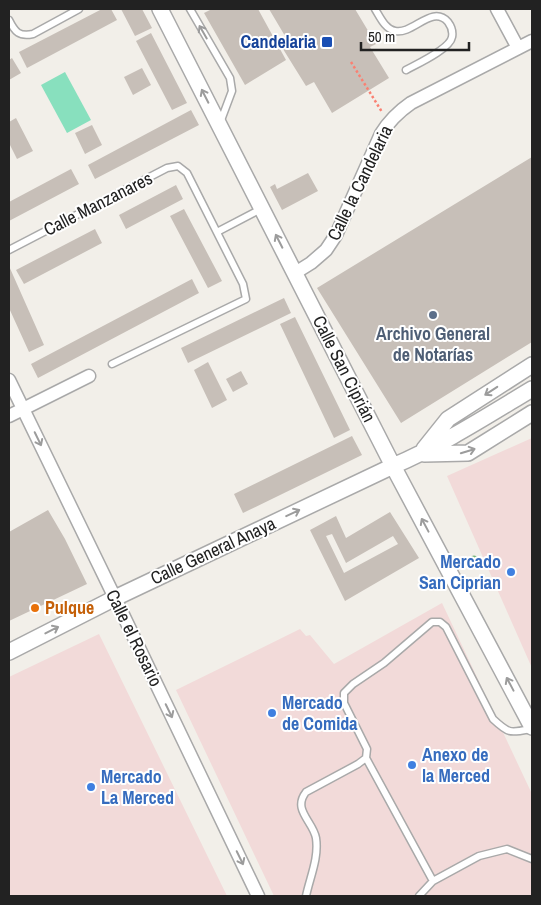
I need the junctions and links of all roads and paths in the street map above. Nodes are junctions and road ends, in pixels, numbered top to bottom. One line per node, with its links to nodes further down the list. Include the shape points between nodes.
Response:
1 (79, 9): 6 (lane, via 26,36 18,34)
2 (160, 9): 12 (street, Calle San Ciprián, one-way to 2)
3 (190, 9): 12 (lane, one-way to 3, via 232,91 230,78)
4 (375, 9): 10 (lane, via 385,25 398,32 436,16 444,18 451,26 453,34 446,47)
5 (497, 9): 8 (street)
6 (9, 20)
7 (532, 41): 8 (street, Calle la Candelaria)
8 (518, 48): 11 (street, Calle la Candelaria, via 411,103)
9 (351, 62): 11 (path)
10 (406, 70)
11 (388, 122): 16 (street, Calle la Candelaria, via 336,235 326,250)
12 (219, 124): 13 (street, Calle San Ciprián)
13 (262, 208): 14 (lane); 16 (street, Calle San Ciprián, one-way to 13)
14 (218, 232): 15 (lane, Calle Manzanares, via 187,172 178,166 167,168); 17 (lane, via 243,284 246,300)
15 (9, 250)
16 (295, 273): 26 (street, Calle San Ciprián)
17 (112, 364)
18 (532, 364): 25 (street, Calle General Anaya, one-way to 25, via 448,419)
19 (89, 376): 22 (street)
20 (9, 380): 22 (street, Calle el Rosario)
21 (532, 389): 25 (street, Calle General Anaya)
22 (23, 409): 24 (street); 27 (street, Calle el Rosario, one-way to 27)
23 (532, 413): 25 (street, Calle General Anaya, one-way to 23, via 468,453)
24 (9, 416)
25 (420, 454): 26 (street, Calle General Anaya)
26 (393, 466): 27 (street, Calle General Anaya, one-way to 26); 29 (street, Calle San Ciprián, one-way to 26)
27 (115, 598): 28 (street, Calle General Anaya, one-way to 27); 33 (street, Calle el Rosario, one-way to 33)
28 (9, 652)
29 (532, 728): 30 (lane, via 514,732 504,730 493,719 446,627 440,622 432,622 344,693 344,703 367,749)
30 (366, 758): 32 (lane); 34 (lane, via 306,792 302,798 300,805 316,837 316,858)
31 (532, 859): 32 (lane, via 507,849 479,856)
32 (433, 882): 35 (lane)
33 (258, 896)
34 (306, 896)
35 (419, 896)

